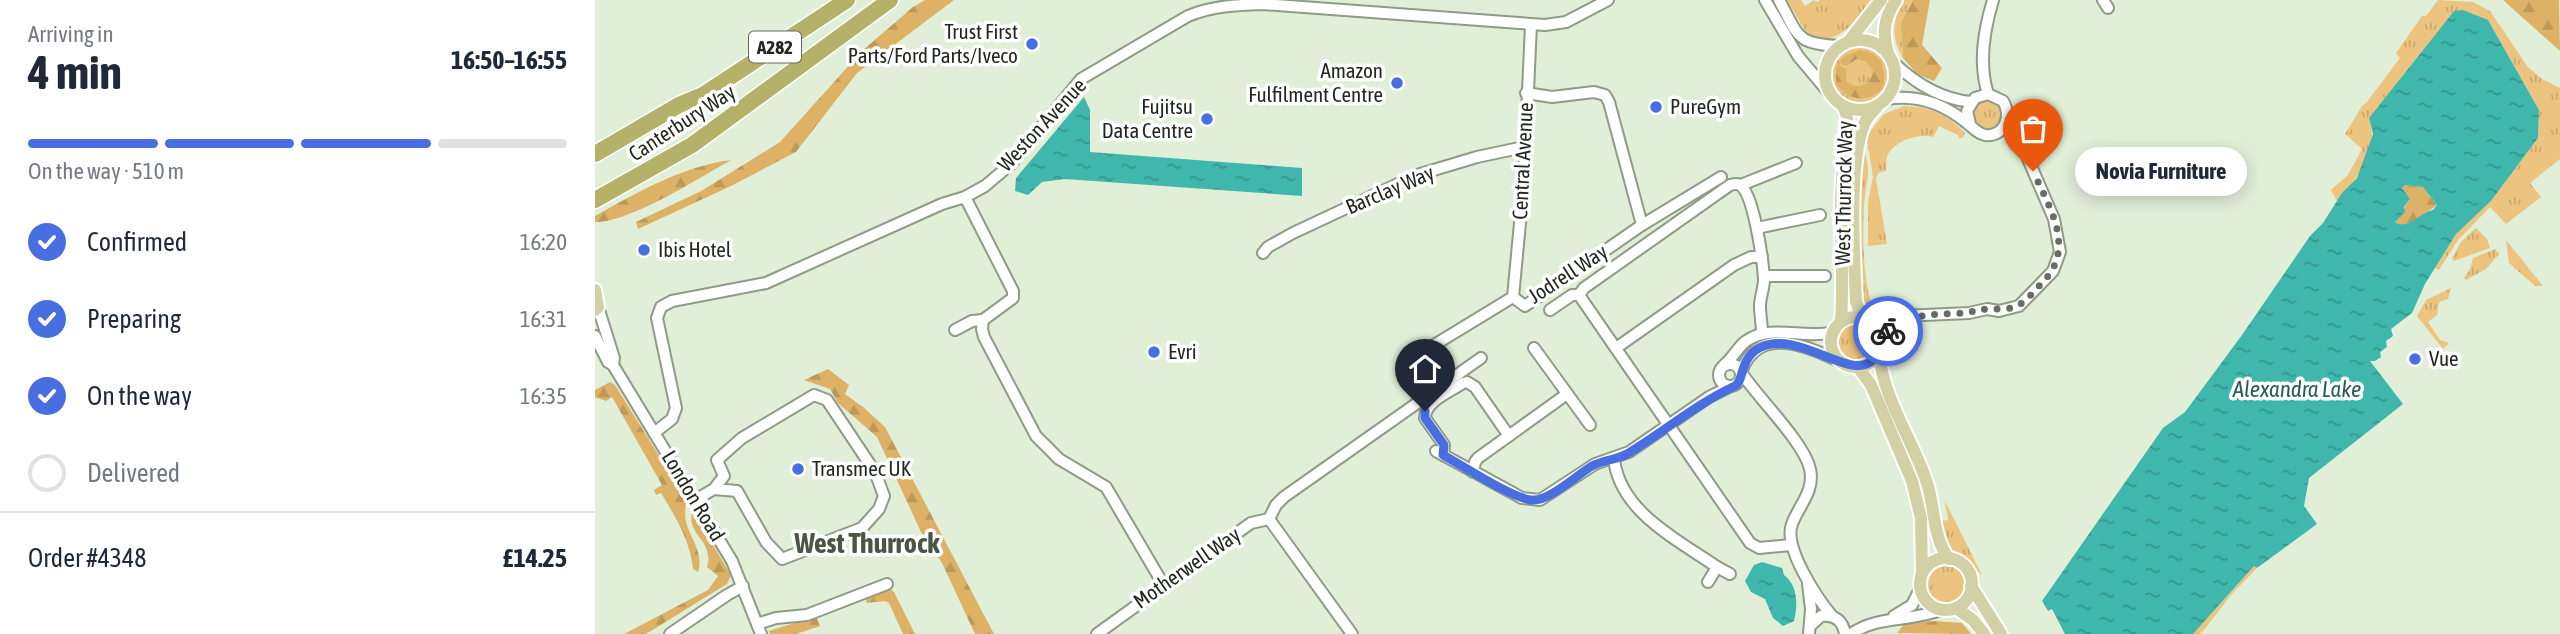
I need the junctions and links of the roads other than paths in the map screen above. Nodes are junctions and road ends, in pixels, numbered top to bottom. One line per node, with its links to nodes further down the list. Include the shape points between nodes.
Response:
1 (846, 0): 13 (highway, Canterbury Way / A282)
2 (890, 0): 28 (highway, Canterbury Way / A282, via 692,145)
3 (1608, 0): 9 (street, Weston Avenue, via 1566,22)
4 (1765, 0): 14 (street, via 1798,56)
5 (1779, 0): 10 (street, via 1797,33 1808,42)
6 (1881, 0): 10 (main road)
7 (1896, 0): 11 (main road, via 1884,30)
8 (1993, 0): 15 (street, via 1983,52)
9 (1531, 24): 12 (street, Central Avenue); 27 (street, Weston Avenue, via 1262,4 1201,10 1081,79 1011,164)
10 (1844, 44): 11 (main road, via 1871,41); 14 (main road, via 1825,67)
11 (1891, 58): 16 (street, via 1921,85); 17 (main road, via 1895,82)
12 (1526, 93): 21 (street, Central Avenue); 30 (street, via 1605,95)
13 (703, 94): 22 (highway, Canterbury Way / A282); 24 (highway, Canterbury Way / A282, via 684,112)
14 (1830, 94): 18 (main road)
15 (1988, 94): 16 (street); 20 (street, via 2003,101)
16 (1971, 102): 19 (street, via 1967,111)
17 (1882, 103): 18 (main road, via 1860,111); 19 (street, via 1902,96 1927,100); 42 (main road, West Thurrock Way, via 1865,122 1856,183 1856,301 1859,312)
18 (1843, 106): 44 (main road, West Thurrock Way, via 1848,138 1841,191)
19 (1970, 124): 20 (street, via 1986,135)
20 (2006, 124): 41 (street, via 2014,129 2054,219 2060,248 2057,264 2018,306)
21 (1524, 147): 32 (street, Barclay Way, via 1417,175 1293,233); 38 (street, Central Avenue)
22 (595, 154)
23 (1796, 163): 26 (street)
24 (595, 166)
25 (1721, 177): 30 (street)
26 (1741, 186): 31 (street); 37 (street, via 1731,185)
27 (965, 197): 43 (street, via 1013,291 1013,298); 65 (street, Weston Avenue, via 766,282 660,307 657,318 676,408 672,419)
28 (595, 200)
29 (1821, 215): 31 (street)
30 (1642, 226): 38 (street, Jodrell Way, via 1525,306)
31 (1757, 228): 33 (street)
32 (1263, 253)
33 (1762, 257): 34 (street); 51 (street, via 1734,265)
34 (1764, 276): 35 (street); 47 (street)
35 (1825, 276)
36 (595, 290): 39 (main road, London Road)
37 (1579, 295): 40 (street); 51 (street)
38 (1513, 297): 52 (street, Jodrell Way)
39 (597, 309): 55 (street, London Road)
40 (1550, 310)
41 (1916, 316): 42 (street); 49 (street, via 1893,326)
42 (1868, 319): 44 (main road); 49 (main road, via 1878,329)
43 (983, 320): 45 (street); 80 (street, via 984,337 1036,436 1059,459 1106,487)
44 (1841, 321): 46 (main road)
45 (955, 330)
46 (1833, 332): 47 (street); 54 (main road, via 1831,344)
47 (1762, 333): 57 (street, via 1743,344)
48 (595, 336): 55 (street, London Road)
49 (1880, 346): 56 (main road, via 1872,362); 73 (main road, via 1885,384 1927,485 1940,545)
50 (1534, 348): 60 (street)
51 (1616, 348): 64 (street)
52 (1421, 353)
53 (1481, 358): 71 (street, via 1284,497)
54 (1843, 363): 56 (main road); 58 (street, via 1805,347 1777,342 1757,349 1745,360)
55 (613, 365): 65 (street, London Road)
56 (1858, 367): 75 (main road, via 1871,385 1912,481 1921,518)
57 (1721, 371): 58 (street, via 1736,366); 59 (street, via 1723,384); 61 (street)
58 (1741, 372): 59 (street); 62 (street)
59 (1732, 386): 61 (street); 62 (street)
60 (1567, 394): 63 (street); 66 (street)
61 (1709, 397): 64 (street)
62 (1763, 398): 72 (street, via 1810,469 1811,484 1791,526)
63 (1590, 425)
64 (1670, 425): 67 (street); 72 (street, via 1750,543 1759,548)
65 (654, 433): 70 (street, London Road)
66 (1509, 436): 68 (street, via 1475,462); 68 (street, via 1469,383 1429,405 1425,418 1444,445 1439,453)
67 (1614, 459): 68 (street, via 1595,464 1535,500 1522,498); 74 (street, via 1620,481 1644,516)
68 (1473, 472)
69 (714, 489): 69 (street, via 724,476 717,460 742,438 814,395 827,400 874,472 884,496 862,528 782,559 766,542 737,491); 70 (street)
70 (695, 500): 81 (street, London Road)
71 (1269, 519): 80 (street, Motherwell Way, via 1251,523); 92 (street)
72 (1791, 545): 77 (street)
73 (1949, 559): 75 (main road, via 1934,561); 82 (main road, via 1966,569)
74 (1717, 567): 76 (street); 78 (street)
75 (1922, 573): 83 (main road)
76 (1730, 575)
77 (1808, 577): 86 (street); 89 (street)
78 (1708, 582)
79 (887, 584): 88 (street, via 807,615 776,618)
80 (1163, 584): 91 (street, Motherwell Way)
81 (743, 586): 88 (street, London Road); 90 (street)
82 (1971, 586): 84 (main road, via 1967,599); 96 (main road)
83 (1920, 589): 85 (main road, via 1927,602); 87 (street, via 1912,605)
84 (1957, 608): 85 (main road); 95 (main road)
85 (1940, 610): 87 (street)
86 (1836, 618): 87 (street, via 1853,623); 89 (street, via 1821,616); 93 (street)
87 (1884, 621): 94 (street)
88 (759, 629)
89 (1810, 630)
90 (670, 634)
91 (1097, 634)
92 (1352, 634)
93 (1845, 634)
94 (1851, 634)
95 (1984, 634)
96 (2001, 634)

